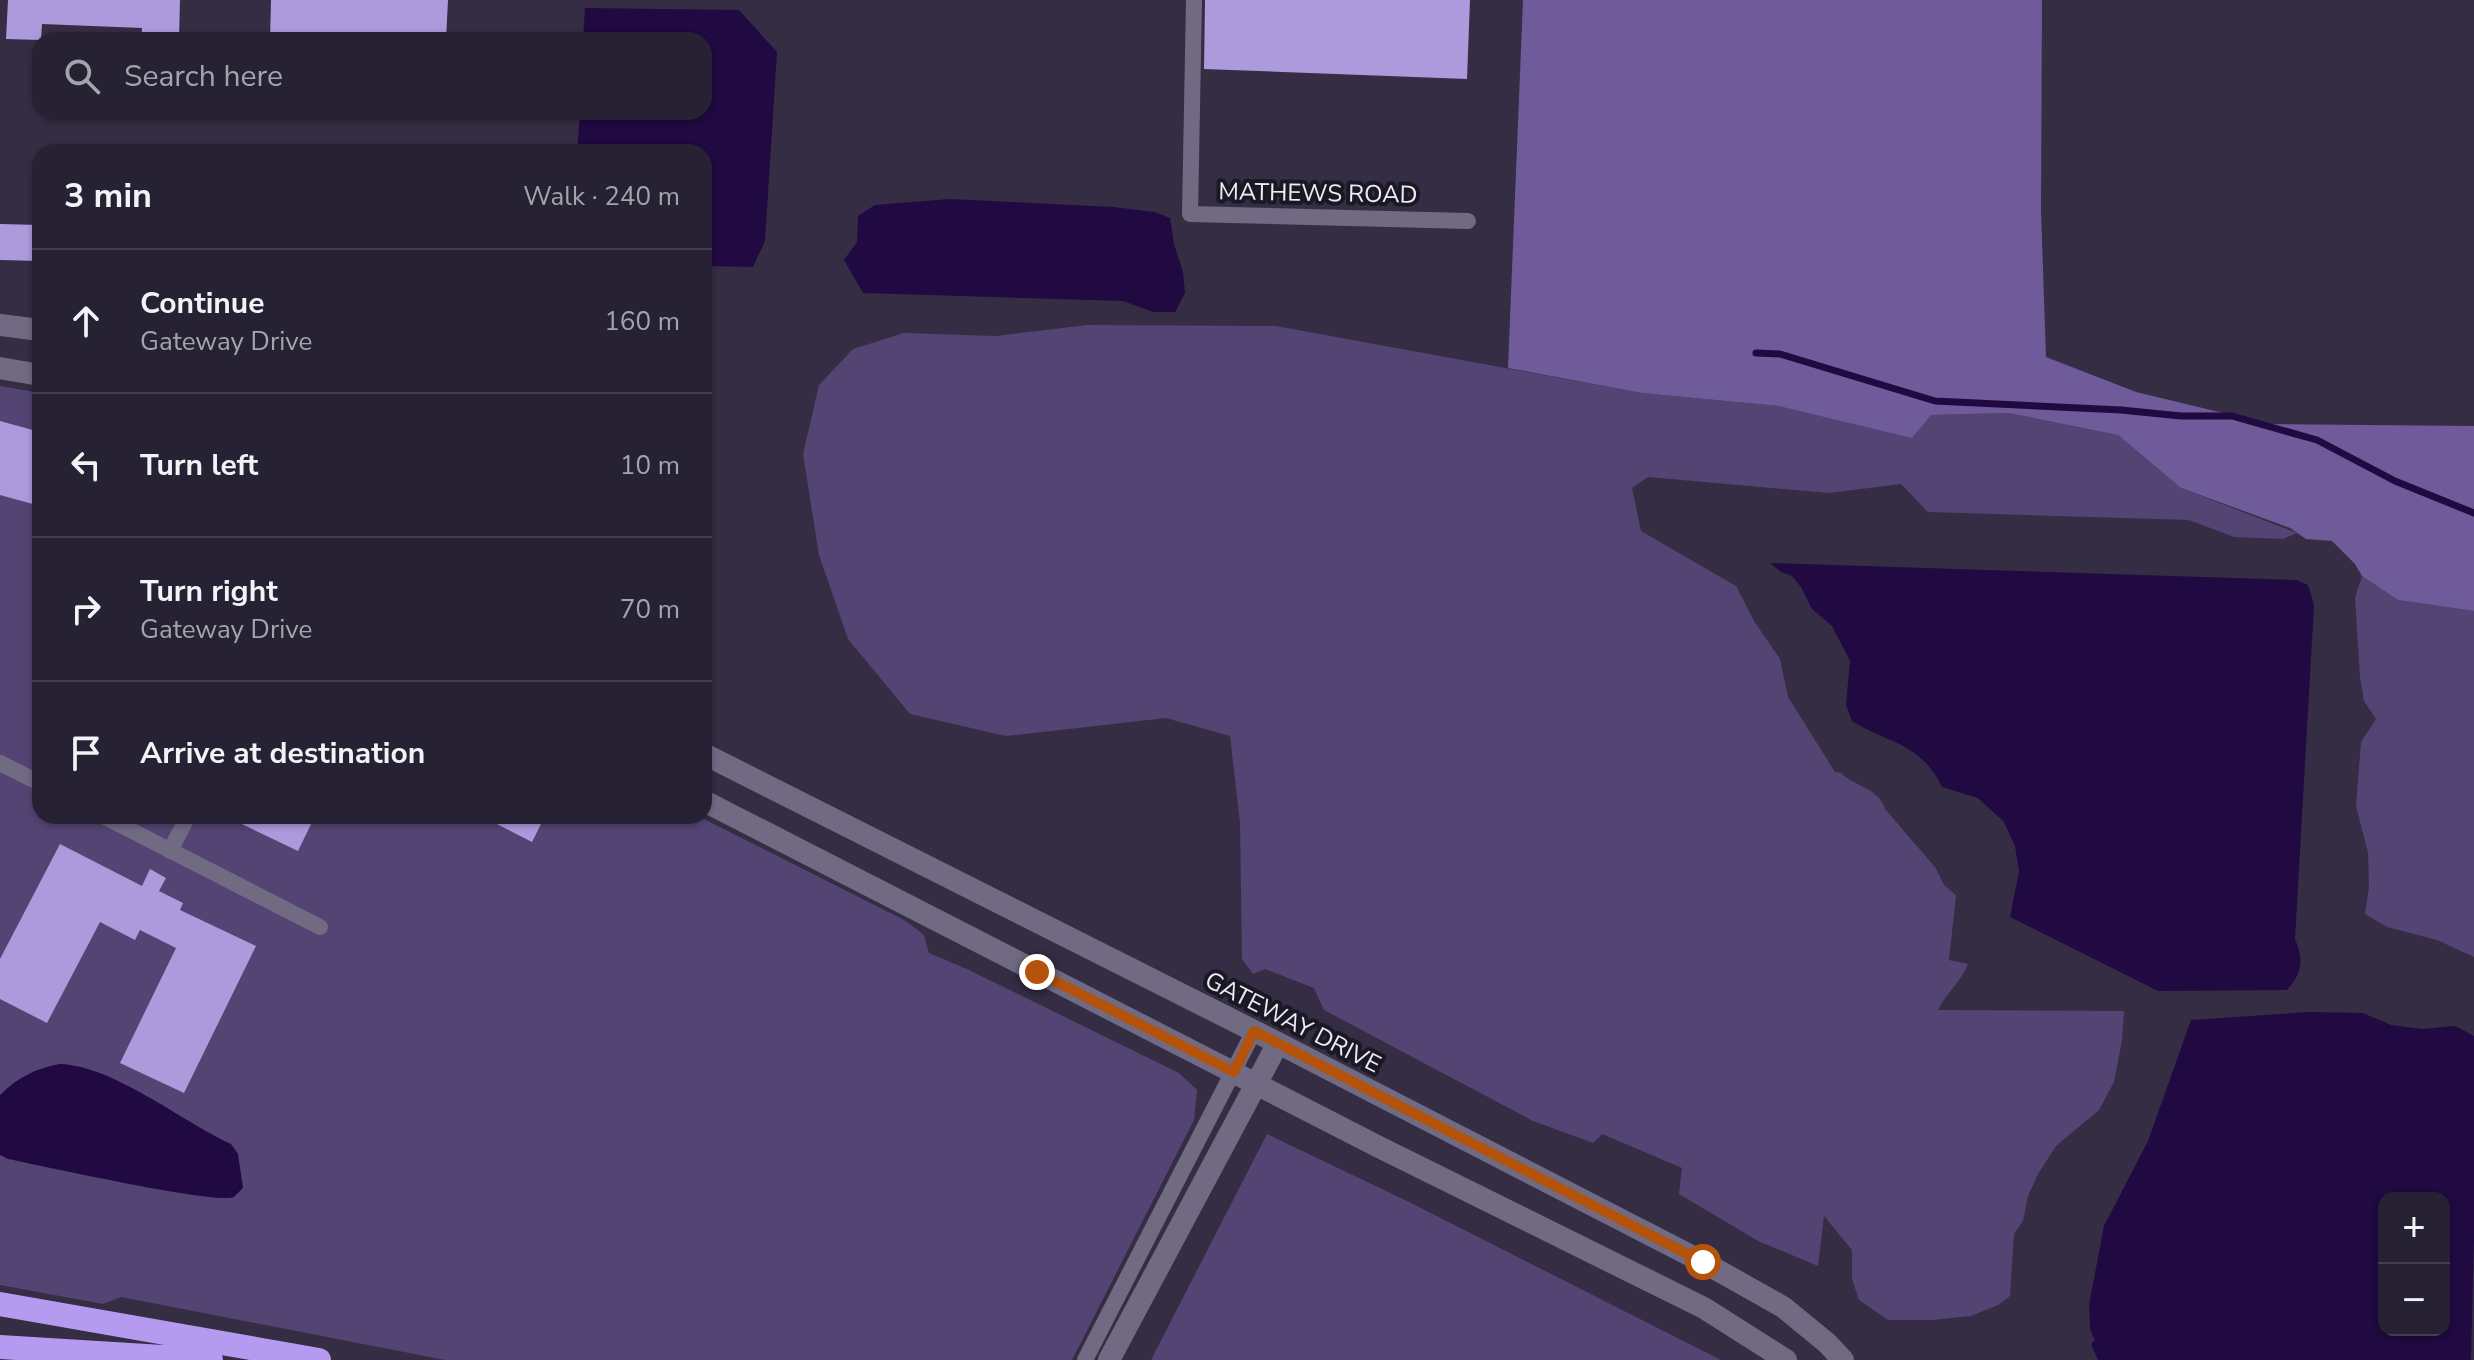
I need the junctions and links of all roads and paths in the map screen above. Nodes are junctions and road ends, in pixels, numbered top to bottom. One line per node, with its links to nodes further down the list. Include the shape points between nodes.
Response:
1 (1194, 0): 2 (street, MATHEWS ROAD, via 1190,214)
2 (1468, 221)
3 (0, 325): 4 (street)
4 (32, 329)
5 (0, 368): 6 (street)
6 (32, 374)
7 (712, 758): 15 (street, GATEWAY DRIVE)
8 (0, 763): 9 (street)
9 (32, 779)
10 (712, 805): 17 (street)
11 (118, 824): 13 (street)
12 (184, 824): 13 (street)
13 (170, 851): 14 (street)
14 (320, 927)
15 (1254, 1031): 16 (street, GATEWAY DRIVE); 17 (street)
16 (1278, 1043): 18 (street); 26 (street, GATEWAY DRIVE, via 1703,1262 1783,1307)
17 (1234, 1072): 18 (street); 23 (street)
18 (1257, 1084): 24 (street); 25 (street, via 1704,1308)
19 (0, 1304): 22 (highway)
20 (0, 1347): 21 (highway)
21 (211, 1360)
22 (319, 1360)
23 (1085, 1360)
24 (1109, 1360)
25 (1786, 1360)
26 (1843, 1360)

